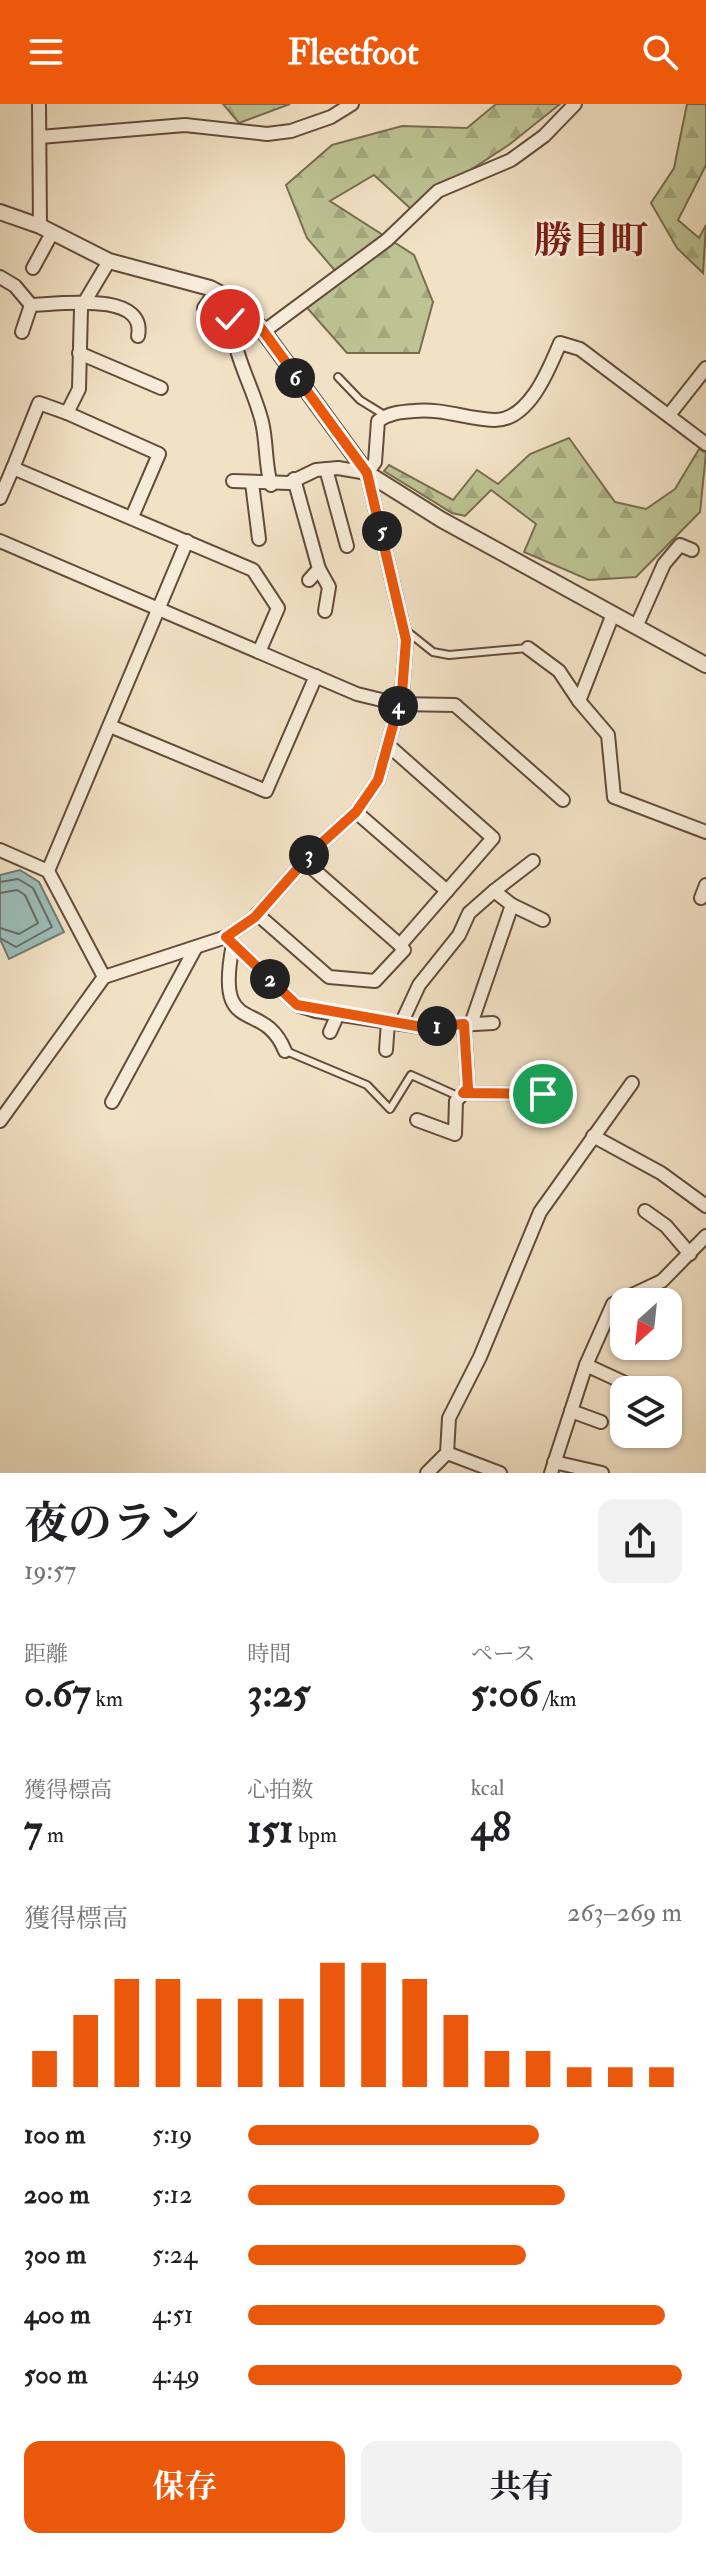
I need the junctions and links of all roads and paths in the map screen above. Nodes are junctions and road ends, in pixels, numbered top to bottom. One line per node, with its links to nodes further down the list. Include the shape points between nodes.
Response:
1 (39, 104): 4 (street)
2 (352, 104): 4 (street, via 331,117 267,134 185,125)
3 (575, 104): 16 (street, via 511,160 438,191 387,240)
4 (40, 137): 6 (street)
5 (0, 212): 6 (street)
6 (46, 230): 7 (street); 8 (street)
7 (109, 261): 10 (street); 12 (street)
8 (33, 268)
9 (0, 277): 13 (street)
10 (216, 291): 11 (street); 14 (street)
11 (233, 300): 16 (street); 32 (street, via 232,333 254,388)
12 (84, 303): 13 (street); 17 (street, via 125,308 139,320); 18 (street)
13 (31, 305): 15 (street)
14 (204, 308)
15 (22, 332)
16 (263, 332): 28 (street)
17 (138, 336)
18 (79, 353): 21 (street); 22 (street, via 79,389)
19 (706, 368): 23 (street)
20 (338, 377): 24 (lane)
21 (161, 388)
22 (67, 413): 26 (street, via 39,403); 34 (street, via 159,454)
23 (669, 415): 24 (street, via 580,349 560,343 545,377 509,417 495,420 434,409); 25 (street)
24 (386, 416): 28 (street, via 378,421 375,462)
25 (706, 444)
26 (13, 468): 33 (street); 34 (street)
27 (326, 469): 28 (street); 29 (street); 38 (street)
28 (367, 473): 44 (street); 46 (street)
29 (294, 479): 32 (street); 40 (street)
30 (233, 481): 31 (street)
31 (252, 483): 32 (street); 35 (street)
32 (271, 485)
33 (0, 498)
34 (132, 517): 37 (street)
35 (259, 539)
36 (0, 541): 42 (street)
37 (187, 541): 42 (street); 48 (street, via 253,570 262,583 278,608)
38 (347, 546)
39 (692, 550): 45 (street, via 680,545)
40 (319, 569): 41 (street); 43 (street, via 329,587)
41 (309, 580)
42 (160, 609): 48 (street); 53 (street)
43 (325, 611)
44 (613, 614): 45 (street); 51 (street)
45 (636, 627): 49 (street)
46 (404, 629): 47 (lane, via 433,652 449,655); 52 (street)
47 (528, 648): 51 (street, via 559,671)
48 (259, 652): 50 (street)
49 (706, 665)
50 (316, 676): 52 (street); 53 (street, via 266,791)
51 (579, 701): 57 (street, via 608,735 614,797)
52 (398, 704): 54 (street); 55 (street, via 455,705)
53 (110, 726): 61 (street)
54 (388, 745): 56 (street, via 378,780); 63 (street, via 493,838)
55 (563, 800)
56 (356, 812): 59 (street); 63 (street)
57 (706, 832)
58 (0, 850): 61 (street)
59 (304, 861): 67 (street); 70 (street)
60 (533, 861): 64 (street)
61 (48, 871): 72 (street)
62 (706, 885): 65 (street)
63 (447, 891): 70 (street)
64 (494, 891): 66 (street); 74 (street, via 469,913 459,935)
65 (701, 898)
66 (512, 905): 68 (street); 76 (street)
67 (257, 914): 69 (street); 70 (street, via 329,977 375,981 404,950)
68 (543, 920)
69 (229, 941): 71 (street); 73 (street, via 297,1005); 79 (street, via 230,1000 244,1016 279,1037)
70 (400, 945)
71 (195, 949): 72 (street); 84 (street)
72 (104, 977): 87 (street)
73 (338, 1014): 74 (street); 77 (street)
74 (394, 1023): 76 (street); 78 (street)
75 (493, 1023): 76 (street)
76 (467, 1024): 82 (street, via 468,1088)
77 (330, 1032)
78 (386, 1050)
79 (285, 1051): 82 (lane, via 367,1085 390,1109 411,1075)
80 (632, 1083): 88 (street)
81 (543, 1094): 83 (street)
82 (462, 1095): 83 (street); 86 (street, via 456,1101 455,1134)
83 (491, 1095): 85 (street)
84 (112, 1102)
85 (491, 1109)
86 (417, 1120)
87 (0, 1121)
88 (593, 1136): 89 (street, via 661,1173); 97 (street, via 540,1212 449,1418)
89 (706, 1206)
90 (645, 1211): 92 (street)
91 (706, 1236): 92 (street)
92 (690, 1254): 93 (street, via 662,1281 613,1304)
93 (586, 1365): 94 (street); 95 (street)
94 (610, 1376)
95 (571, 1411): 96 (street); 98 (street)
96 (601, 1422)
97 (447, 1453): 99 (street); 100 (street)
98 (553, 1467): 101 (street)
99 (427, 1473)
100 (500, 1473)
101 (602, 1473)

